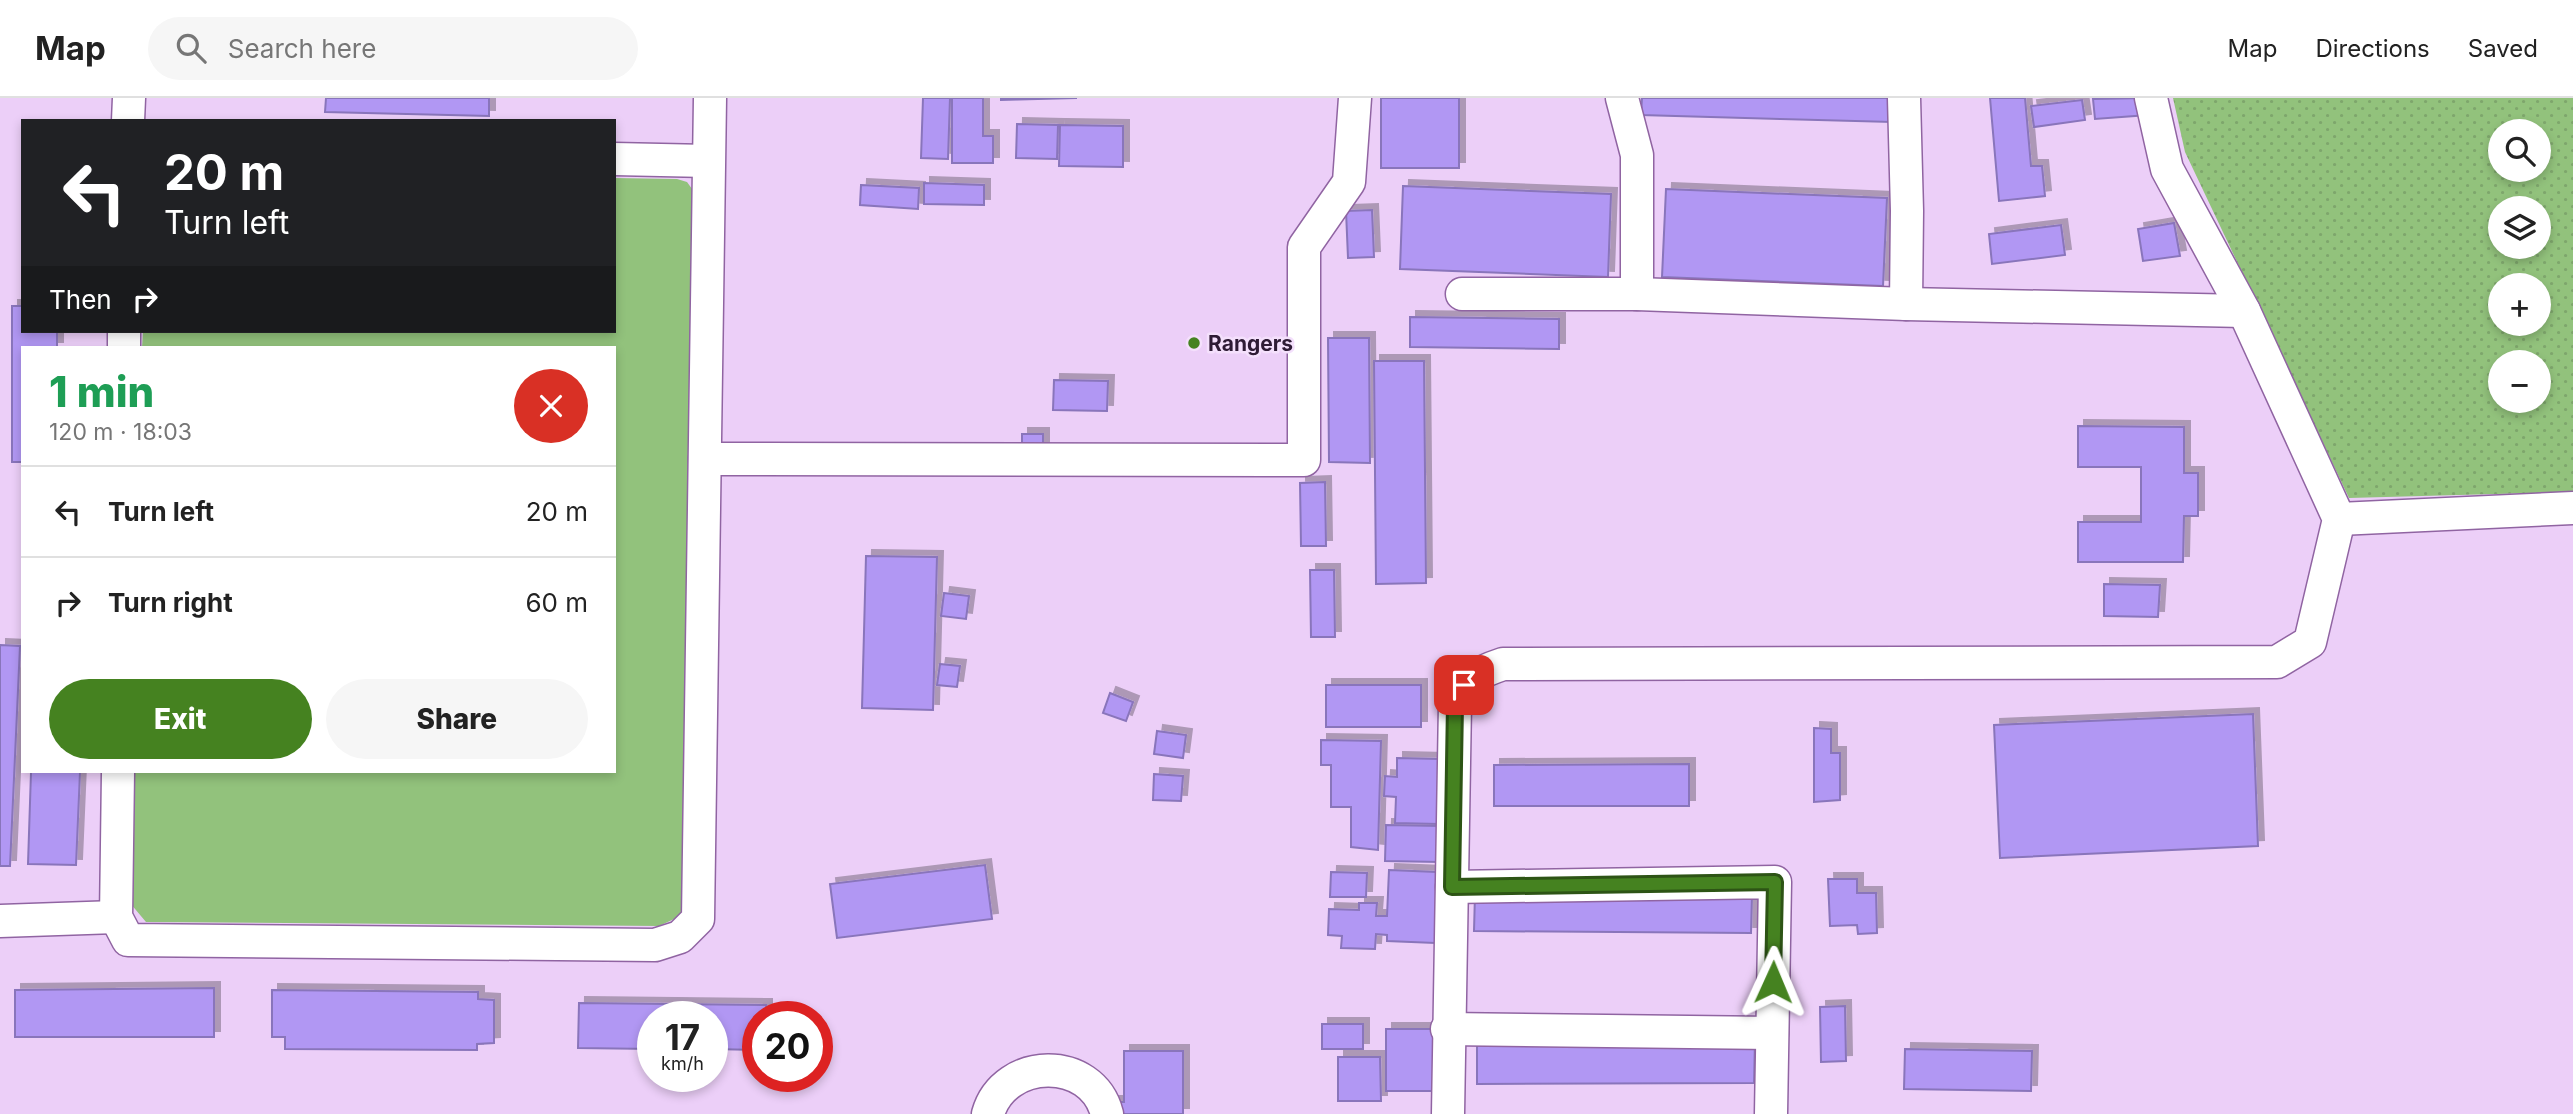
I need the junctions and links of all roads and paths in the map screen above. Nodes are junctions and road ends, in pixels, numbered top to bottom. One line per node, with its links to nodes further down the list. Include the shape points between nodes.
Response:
1 (129, 98): 7 (street)
2 (710, 98): 9 (street)
3 (1355, 98): 14 (street, via 1349,182 1304,247 1304,460)
4 (1622, 98): 11 (street, via 1637,155)
5 (1904, 98): 12 (street)
6 (2151, 98): 13 (street, via 2167,169)
7 (128, 119)
8 (616, 159): 9 (street)
9 (708, 161): 14 (street)
10 (1462, 294): 11 (street)
11 (1637, 294): 12 (street)
12 (1906, 304): 13 (street)
13 (2244, 311): 16 (street)
14 (705, 459): 19 (street, via 698,919 680,937 655,944 128,940)
15 (2573, 508): 16 (street)
16 (2339, 519): 18 (street, via 2311,642 2277,662 1503,664 1480,671 1464,685 1455,704)
17 (118, 773): 19 (street)
18 (1452, 887): 21 (street); 22 (street, via 1775,882)
19 (116, 917): 20 (street)
20 (0, 921)
21 (1447, 1029): 22 (street); 25 (street)
22 (1772, 1033): 26 (street)
23 (988, 1114): 24 (street, via 1003,1087 1042,1069 1079,1077 1094,1090)
24 (1107, 1114)
25 (1448, 1114)
26 (1770, 1114)

